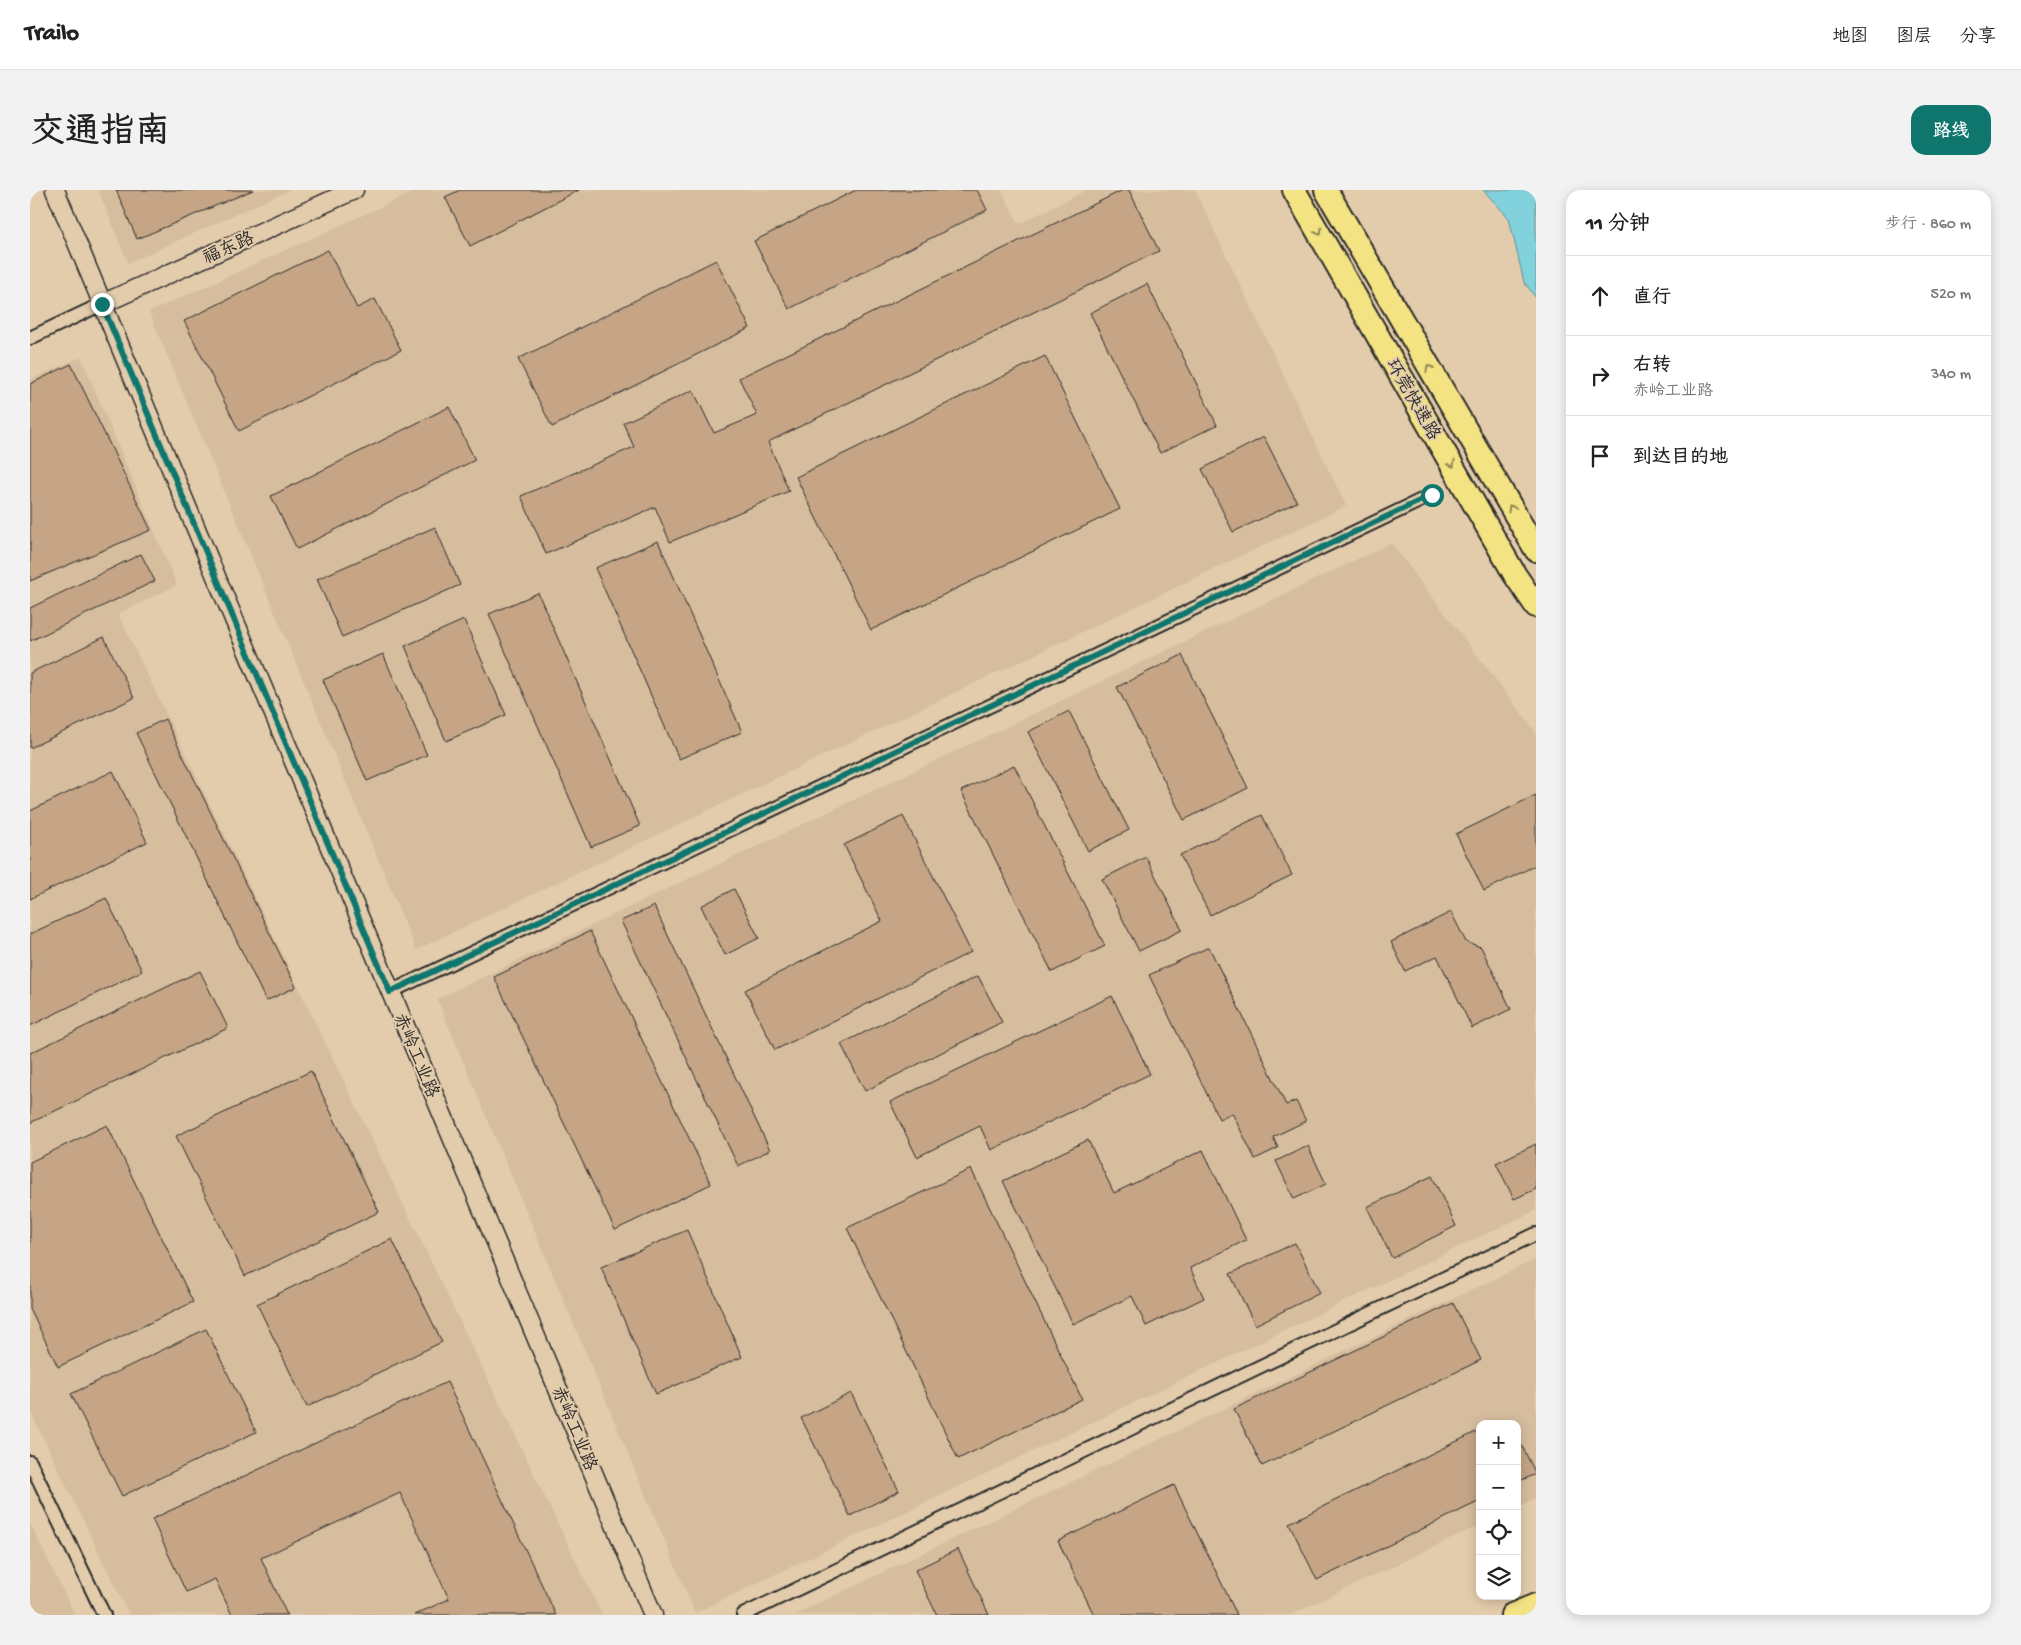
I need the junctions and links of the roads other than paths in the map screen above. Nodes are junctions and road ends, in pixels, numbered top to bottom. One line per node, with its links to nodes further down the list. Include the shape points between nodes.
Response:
1 (55, 190): 5 (street, 赤岭工业路)
2 (354, 190): 5 (street, 福东路)
3 (1294, 190): 9 (highway, 环莞快速路, one-way to 9, via 1515,575)
4 (1326, 190): 8 (highway, 环莞快速路, one-way to 4)
5 (102, 304): 6 (street); 10 (street, 赤岭工业路)
6 (30, 338)
7 (1432, 495): 10 (street)
8 (1536, 550)
9 (1536, 606)
10 (390, 992): 15 (street, 赤岭工业路)
11 (1536, 1234): 16 (street)
12 (30, 1462): 14 (street)
13 (1536, 1605): 17 (highway)
14 (104, 1615)
15 (653, 1615)
16 (743, 1615)
17 (1512, 1615)

